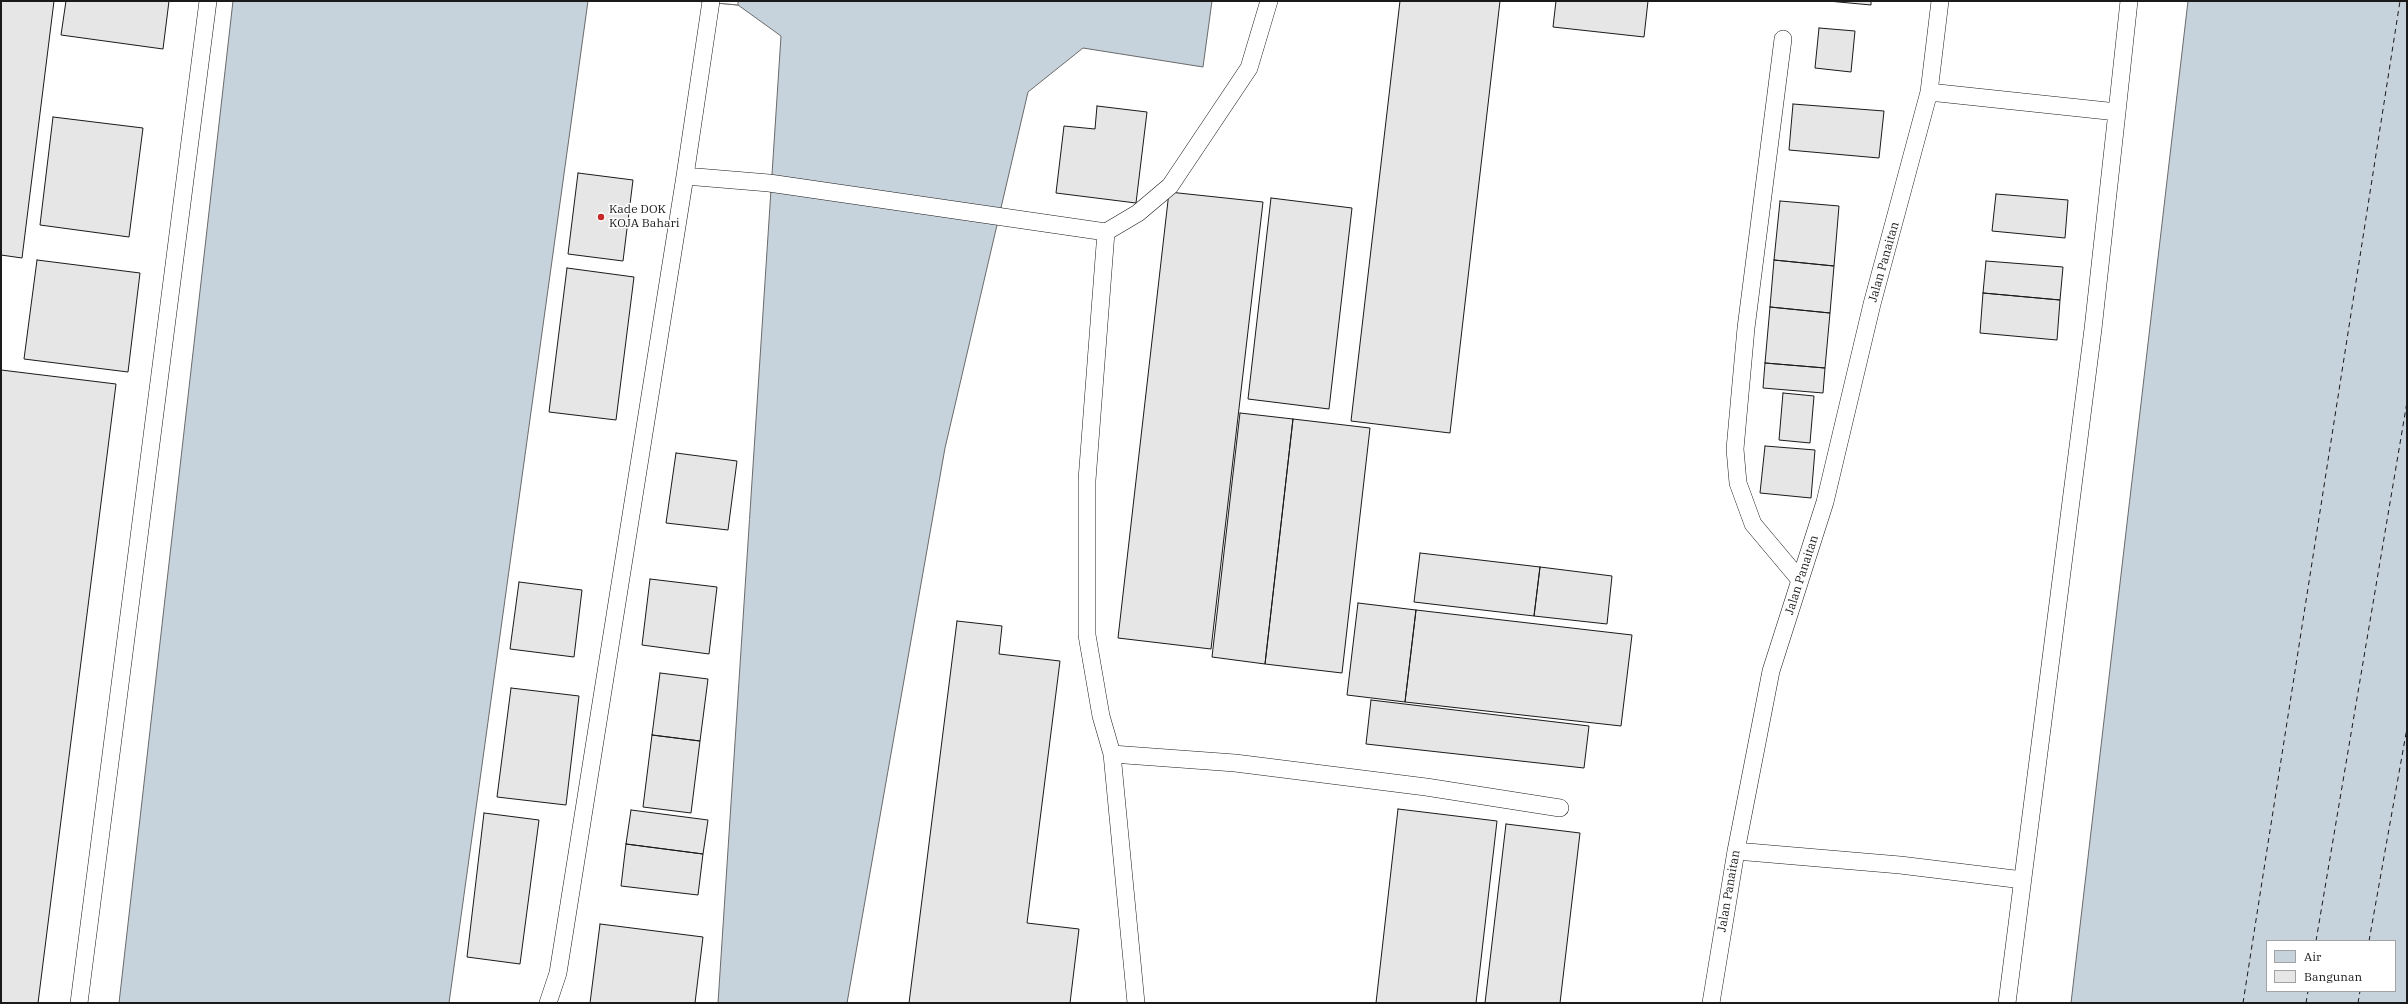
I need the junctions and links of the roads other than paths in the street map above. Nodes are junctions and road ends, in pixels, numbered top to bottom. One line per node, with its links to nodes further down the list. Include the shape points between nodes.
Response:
1 (208, 1): 16 (lane)
2 (711, 1): 9 (lane)
3 (1269, 1): 10 (lane, via 1249,68 1170,186 1138,213)
4 (1940, 1): 7 (lane, Jalan Panaitan)
5 (2129, 1): 8 (lane)
6 (1783, 40): 11 (lane, via 1746,328 1735,449 1738,482 1753,524)
7 (1929, 92): 8 (lane); 11 (lane, Jalan Panaitan, via 1872,304 1825,502)
8 (2117, 112): 15 (lane, via 2093,329)
9 (685, 176): 10 (lane, via 769,183); 17 (lane, via 558,973)
10 (1106, 232): 12 (lane, via 1087,480 1087,634 1101,716)
11 (1800, 580): 14 (lane, Jalan Panaitan, via 1771,671)
12 (1112, 754): 13 (lane, via 1243,764 1426,787); 18 (lane)
13 (1560, 808)
14 (1736, 851): 15 (lane, via 1900,865); 19 (lane, Jalan Panaitan)
15 (2023, 880): 20 (lane)
16 (78, 1003)
17 (548, 1003)
18 (1136, 1003)
19 (1711, 1003)
20 (2007, 1003)

